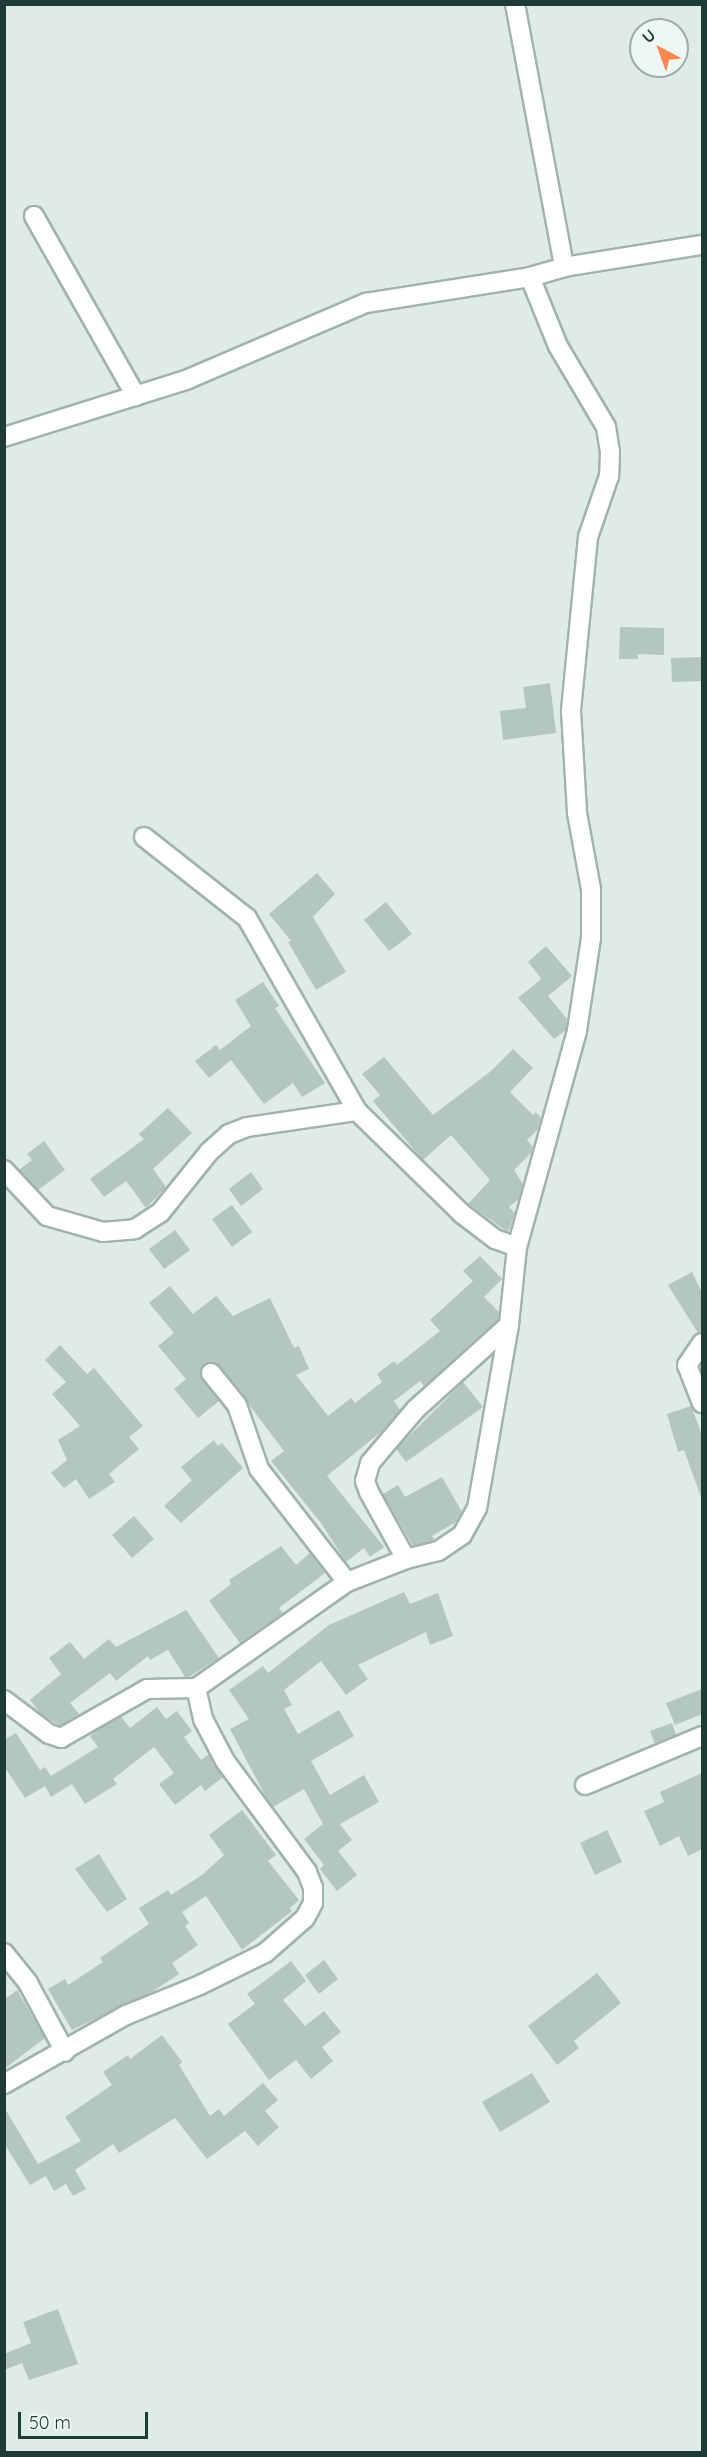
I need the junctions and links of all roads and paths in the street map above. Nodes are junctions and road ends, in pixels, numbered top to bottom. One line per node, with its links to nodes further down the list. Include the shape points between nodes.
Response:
1 (515, 4): 4 (street)
2 (34, 216): 6 (street)
3 (702, 244): 4 (street)
4 (564, 267): 5 (street)
5 (530, 278): 6 (street, via 366,303 186,380); 11 (street, via 558,346 606,427 610,452 609,476 588,537 572,711 577,813 591,889 591,938 577,1030)
6 (136, 396): 7 (street)
7 (4, 437)
8 (144, 837): 9 (street, via 247,918)
9 (357, 1111): 10 (street, via 247,1127 229,1134 209,1152 160,1213 135,1229 103,1232 47,1216); 11 (street, via 461,1213 495,1239)
10 (4, 1170)
11 (517, 1247): 12 (street)
12 (509, 1326): 16 (street, via 477,1508 462,1535 438,1551); 16 (street, via 416,1409 370,1463 365,1481 369,1492)
13 (702, 1343): 15 (street, via 687,1365)
14 (211, 1373): 17 (street, via 237,1406 259,1469)
15 (702, 1403)
16 (406, 1559): 17 (street)
17 (347, 1582): 18 (street)
18 (196, 1688): 19 (street, via 147,1689 61,1738 49,1734); 23 (street, via 203,1719 225,1761 307,1872 313,1902 287,1937 265,1953 126,2015)
19 (4, 1700)
20 (702, 1736): 21 (street)
21 (585, 1785)
22 (4, 1953): 23 (street, via 28,1983)
23 (65, 2052): 24 (street)
24 (4, 2085)

